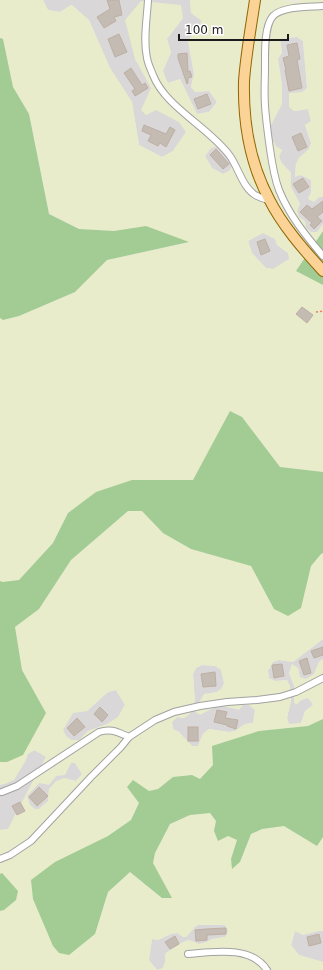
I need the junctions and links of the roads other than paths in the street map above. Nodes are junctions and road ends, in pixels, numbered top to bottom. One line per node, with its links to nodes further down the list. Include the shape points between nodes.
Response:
1 (148, 0): 4 (street, via 145,38 147,58 157,84 225,150 247,188 258,197)
2 (255, 0): 4 (main road, via 244,80 245,112 253,158)
3 (323, 6): 5 (street, via 283,10 272,17 267,30 265,53 265,106 272,166 278,189 292,216)
4 (269, 200): 6 (main road)
5 (323, 256)
6 (323, 271)
7 (323, 678): 8 (street, via 280,697 227,702 174,712 155,720)
8 (129, 737): 9 (street, via 113,731 99,732 16,786); 10 (street, via 31,841)
9 (2, 792)
10 (0, 859)
11 (188, 954): 12 (street, via 218,951 244,954 258,959)
12 (267, 970)

